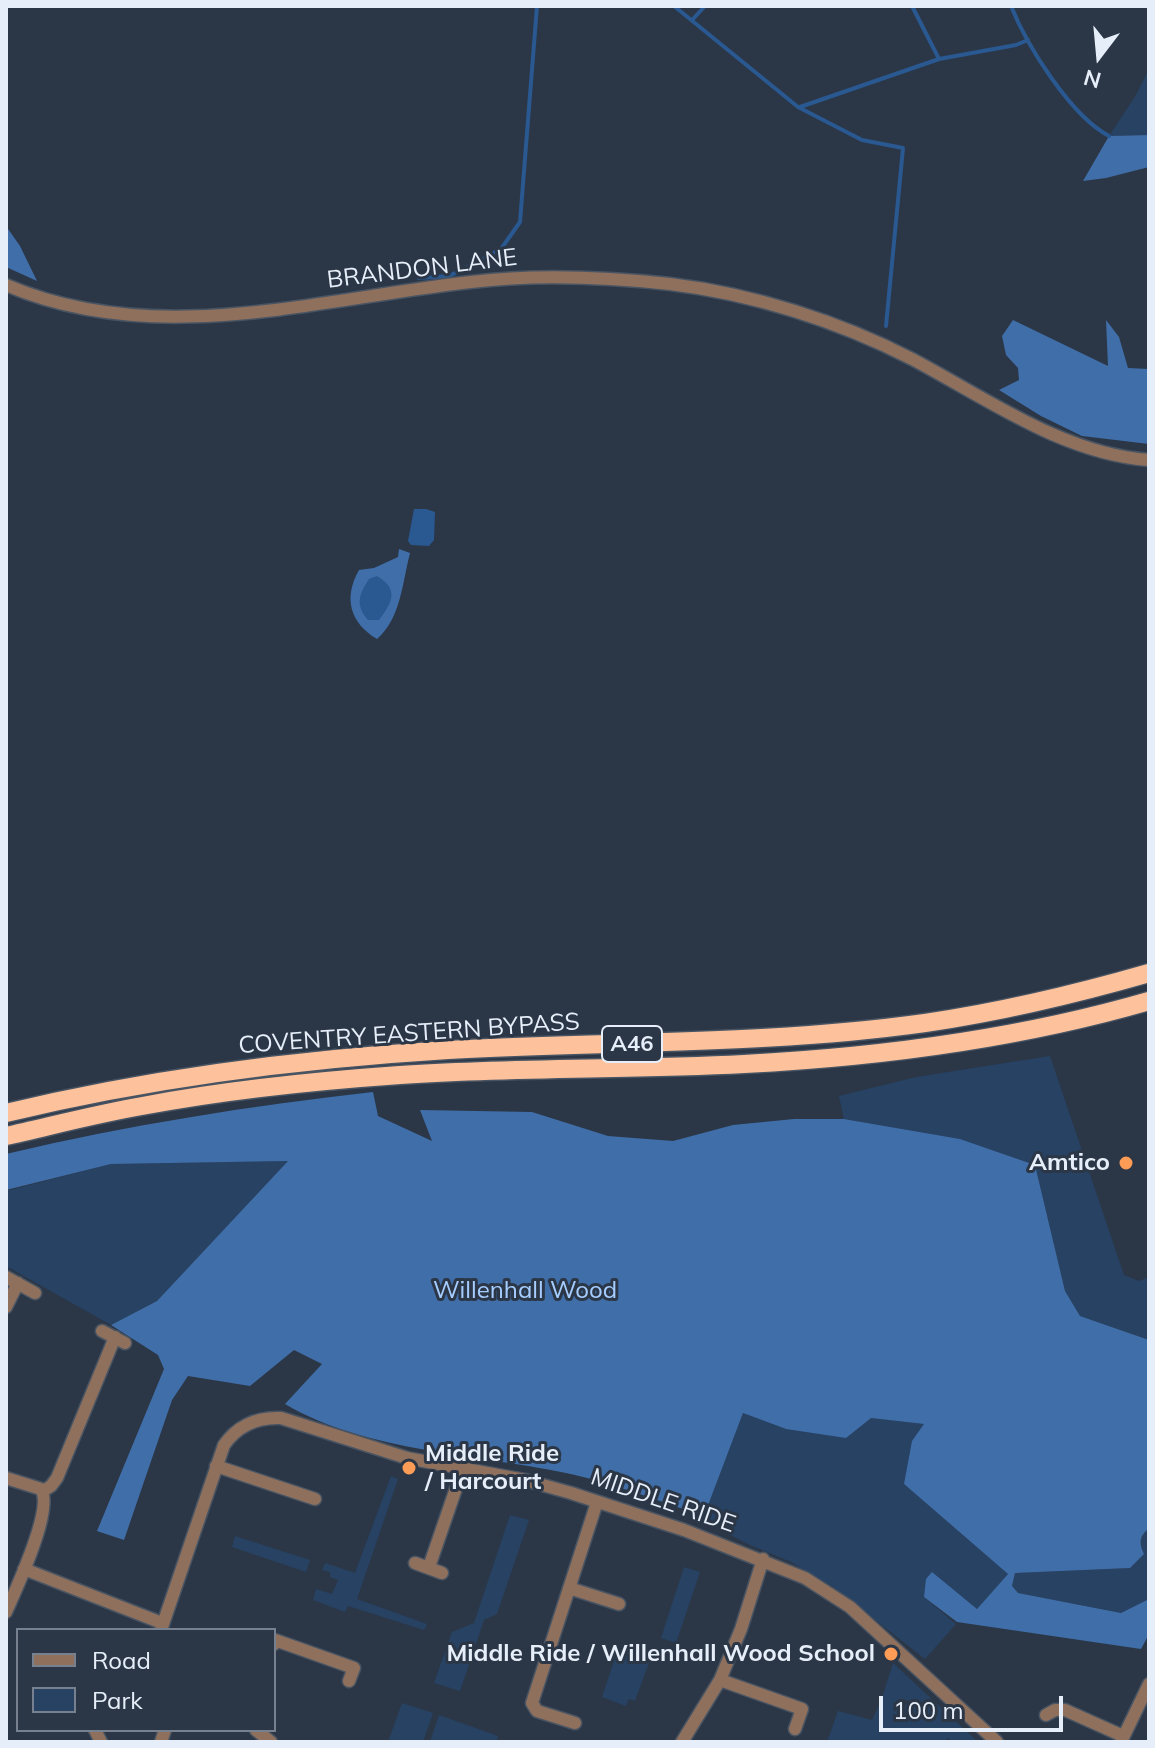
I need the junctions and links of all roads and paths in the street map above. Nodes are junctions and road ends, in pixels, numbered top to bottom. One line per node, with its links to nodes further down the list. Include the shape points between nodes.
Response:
1 (6, 285): 2 (street, BRANDON LANE, via 83,308 187,317 473,281 591,278 672,284 786,309 842,328 1062,438 1107,454)
2 (1149, 460)
3 (1149, 973): 5 (highway, COVENTRY EASTERN BYPASS / A46, via 926,1023 790,1036 332,1059 168,1081)
4 (1149, 1001): 6 (highway, COVENTRY EASTERN BYPASS / A46, via 980,1038 856,1056 399,1075 141,1106)
5 (6, 1113)
6 (6, 1136)
7 (12, 1280): 8 (street); 9 (street)
8 (35, 1293)
9 (6, 1307)
10 (102, 1331): 14 (street, via 120,1340 57,1478)
11 (216, 1466): 12 (street, MIDDLE RIDE, via 224,1445 239,1429 274,1418); 15 (street); 25 (street, MIDDLE RIDE)
12 (462, 1471): 16 (street, MIDDLE RIDE, via 525,1480); 19 (street)
13 (6, 1478): 14 (street)
14 (43, 1491): 20 (street, via 44,1510)
15 (315, 1499)
16 (597, 1502): 17 (street, MIDDLE RIDE); 22 (street)
17 (763, 1559): 27 (street); 35 (street, MIDDLE RIDE, via 850,1607)
18 (415, 1563): 19 (street)
19 (429, 1567): 21 (street)
20 (24, 1569): 24 (street); 25 (street)
21 (442, 1573)
22 (569, 1588): 23 (street); 31 (street, via 532,1703 537,1711)
23 (619, 1604)
24 (6, 1612)
25 (162, 1626)
26 (276, 1640): 28 (street, via 354,1668)
27 (720, 1680): 32 (street, via 802,1709); 34 (street)
28 (349, 1681)
29 (1149, 1684): 33 (street)
30 (1046, 1715): 33 (street, via 1065,1710)
31 (575, 1723)
32 (795, 1729)
33 (1122, 1739)
34 (682, 1742)
35 (997, 1742)

